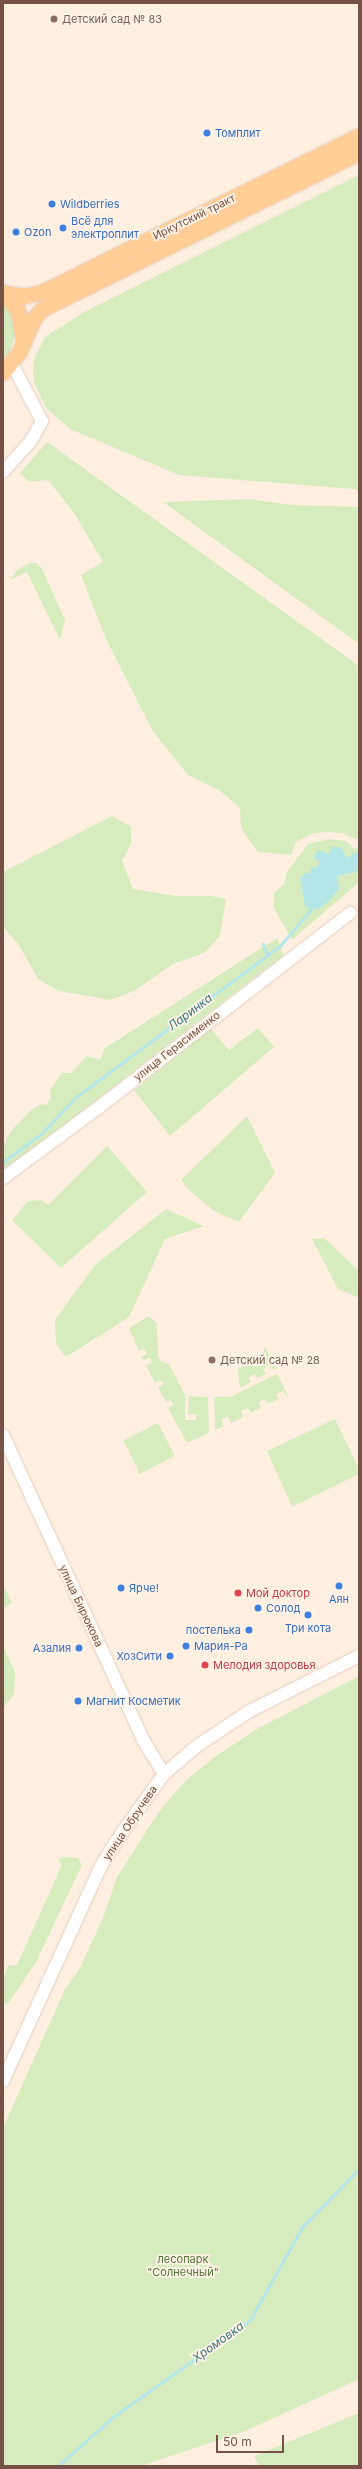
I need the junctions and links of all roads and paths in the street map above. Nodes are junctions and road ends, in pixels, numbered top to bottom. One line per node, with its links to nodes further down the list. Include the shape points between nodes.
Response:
1 (359, 135): 3 (main road, Иркутский тракт, via 42,292 23,296)
2 (359, 152): 4 (main road, Иркутский тракт, via 42,309 34,318)
3 (4, 292): 4 (main road, Иркутский тракт, via 18,310)
4 (23, 340): 5 (main road, Иркутский тракт)
5 (7, 368): 6 (street, via 42,421 30,442)
6 (3, 472)
7 (350, 913): 8 (street, улица Герасименко, via 98,1108)
8 (3, 1178)
9 (3, 1436): 11 (street, улица Бирюкова, via 143,1740)
10 (359, 1656): 11 (street, улица Обручева, via 248,1712 197,1746)
11 (164, 1774): 12 (street, улица Обручева, via 101,1866)
12 (3, 2081)

